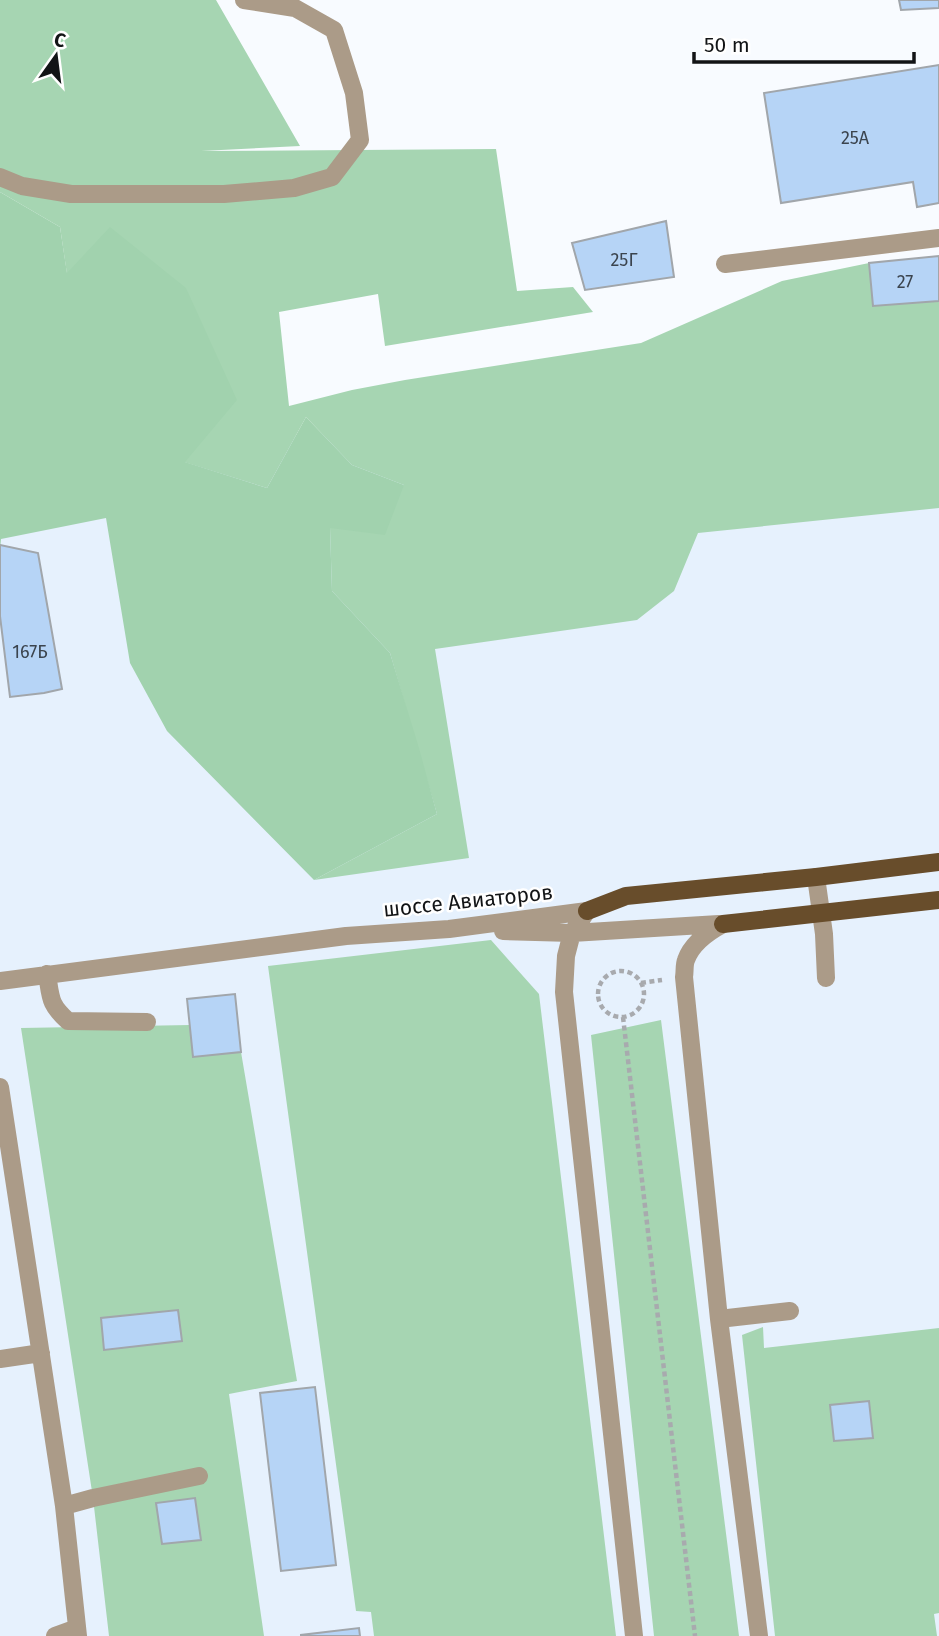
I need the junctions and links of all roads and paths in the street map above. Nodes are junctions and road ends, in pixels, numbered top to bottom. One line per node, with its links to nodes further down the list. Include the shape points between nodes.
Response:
1 (244, 0): 2 (street, via 295,8 334,30 354,93 360,140 332,177 294,188 224,194 71,194 22,186)
2 (0, 177)
3 (939, 238): 4 (street)
4 (725, 264)
5 (939, 862): 6 (main road, шоссе Авиаторов)
6 (816, 877): 8 (main road, шоссе Авиаторов, via 626,896); 9 (street)
7 (939, 900): 9 (main road)
8 (587, 911): 11 (street, шоссе Авиаторов); 12 (street)
9 (821, 912): 10 (main road); 14 (street)
10 (723, 924): 12 (street); 20 (street, via 705,934 695,947 686,960 684,977)
11 (449, 929): 12 (street); 13 (street, шоссе Авиаторов, via 346,936)
12 (572, 933): 27 (street, via 564,992)
13 (47, 974): 15 (street, шоссе Авиаторов); 17 (street, via 51,999 68,1021)
14 (826, 978)
15 (0, 981)
16 (623, 1017): 16 (path, via 637,1011 643,990 636,976 614,972 601,981 597,995 608,1014); 28 (path)
17 (146, 1022)
18 (0, 1087): 21 (street)
19 (790, 1311): 20 (street)
20 (719, 1319): 29 (street)
21 (41, 1353): 22 (street); 24 (street)
22 (0, 1359)
23 (200, 1476): 24 (street)
24 (64, 1506): 25 (street)
25 (77, 1632): 26 (street)
26 (55, 1636)
27 (634, 1636)
28 (695, 1636)
29 (759, 1636)

